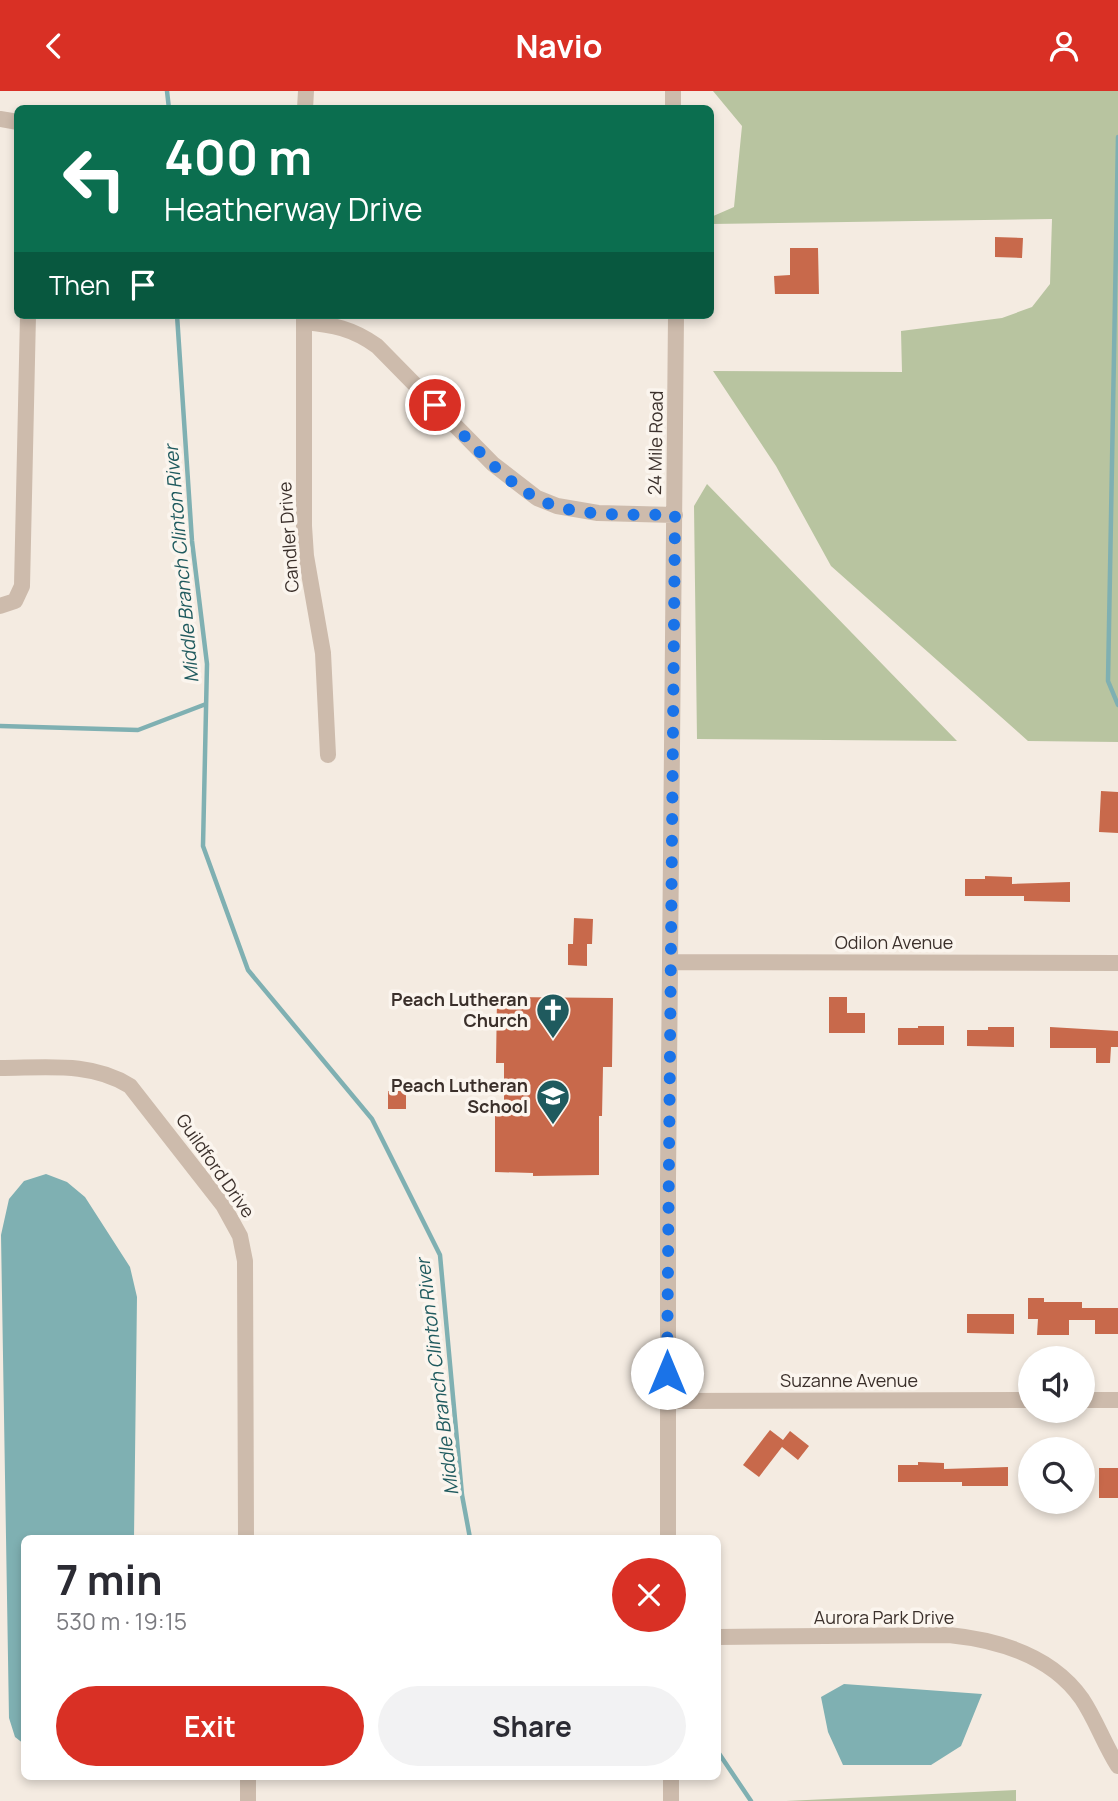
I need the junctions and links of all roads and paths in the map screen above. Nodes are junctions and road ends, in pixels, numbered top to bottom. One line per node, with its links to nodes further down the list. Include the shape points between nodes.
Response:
1 (28, 319): 6 (street, via 22,586)
2 (304, 319): 7 (street, Candler Drive, via 304,526 323,653)
3 (308, 319): 5 (street, via 360,333 377,346 493,464 537,498 598,513)
4 (676, 319): 5 (street, 24 Mile Road)
5 (675, 515): 8 (street, 24 Mile Road)
6 (7, 603)
7 (328, 755)
8 (670, 962): 9 (street, Odilon Avenue); 14 (street, 24 Mile Road)
9 (1118, 963)
10 (0, 1069): 15 (street, Guildford Drive, via 89,1069 130,1086 199,1171 236,1226 245,1261)
11 (1018, 1400): 14 (street, Suzanne Avenue)
12 (1095, 1400): 13 (street)
13 (1118, 1400)
14 (667, 1401): 16 (street, 24 Mile Road)
15 (246, 1535)
16 (668, 1535)
17 (721, 1637): 18 (street, Aurora Park Drive, via 949,1635 1002,1644 1048,1667 1080,1697)
18 (1118, 1766)
19 (248, 1780): 21 (street)
20 (671, 1780): 22 (street)
21 (248, 1801)
22 (671, 1801)

